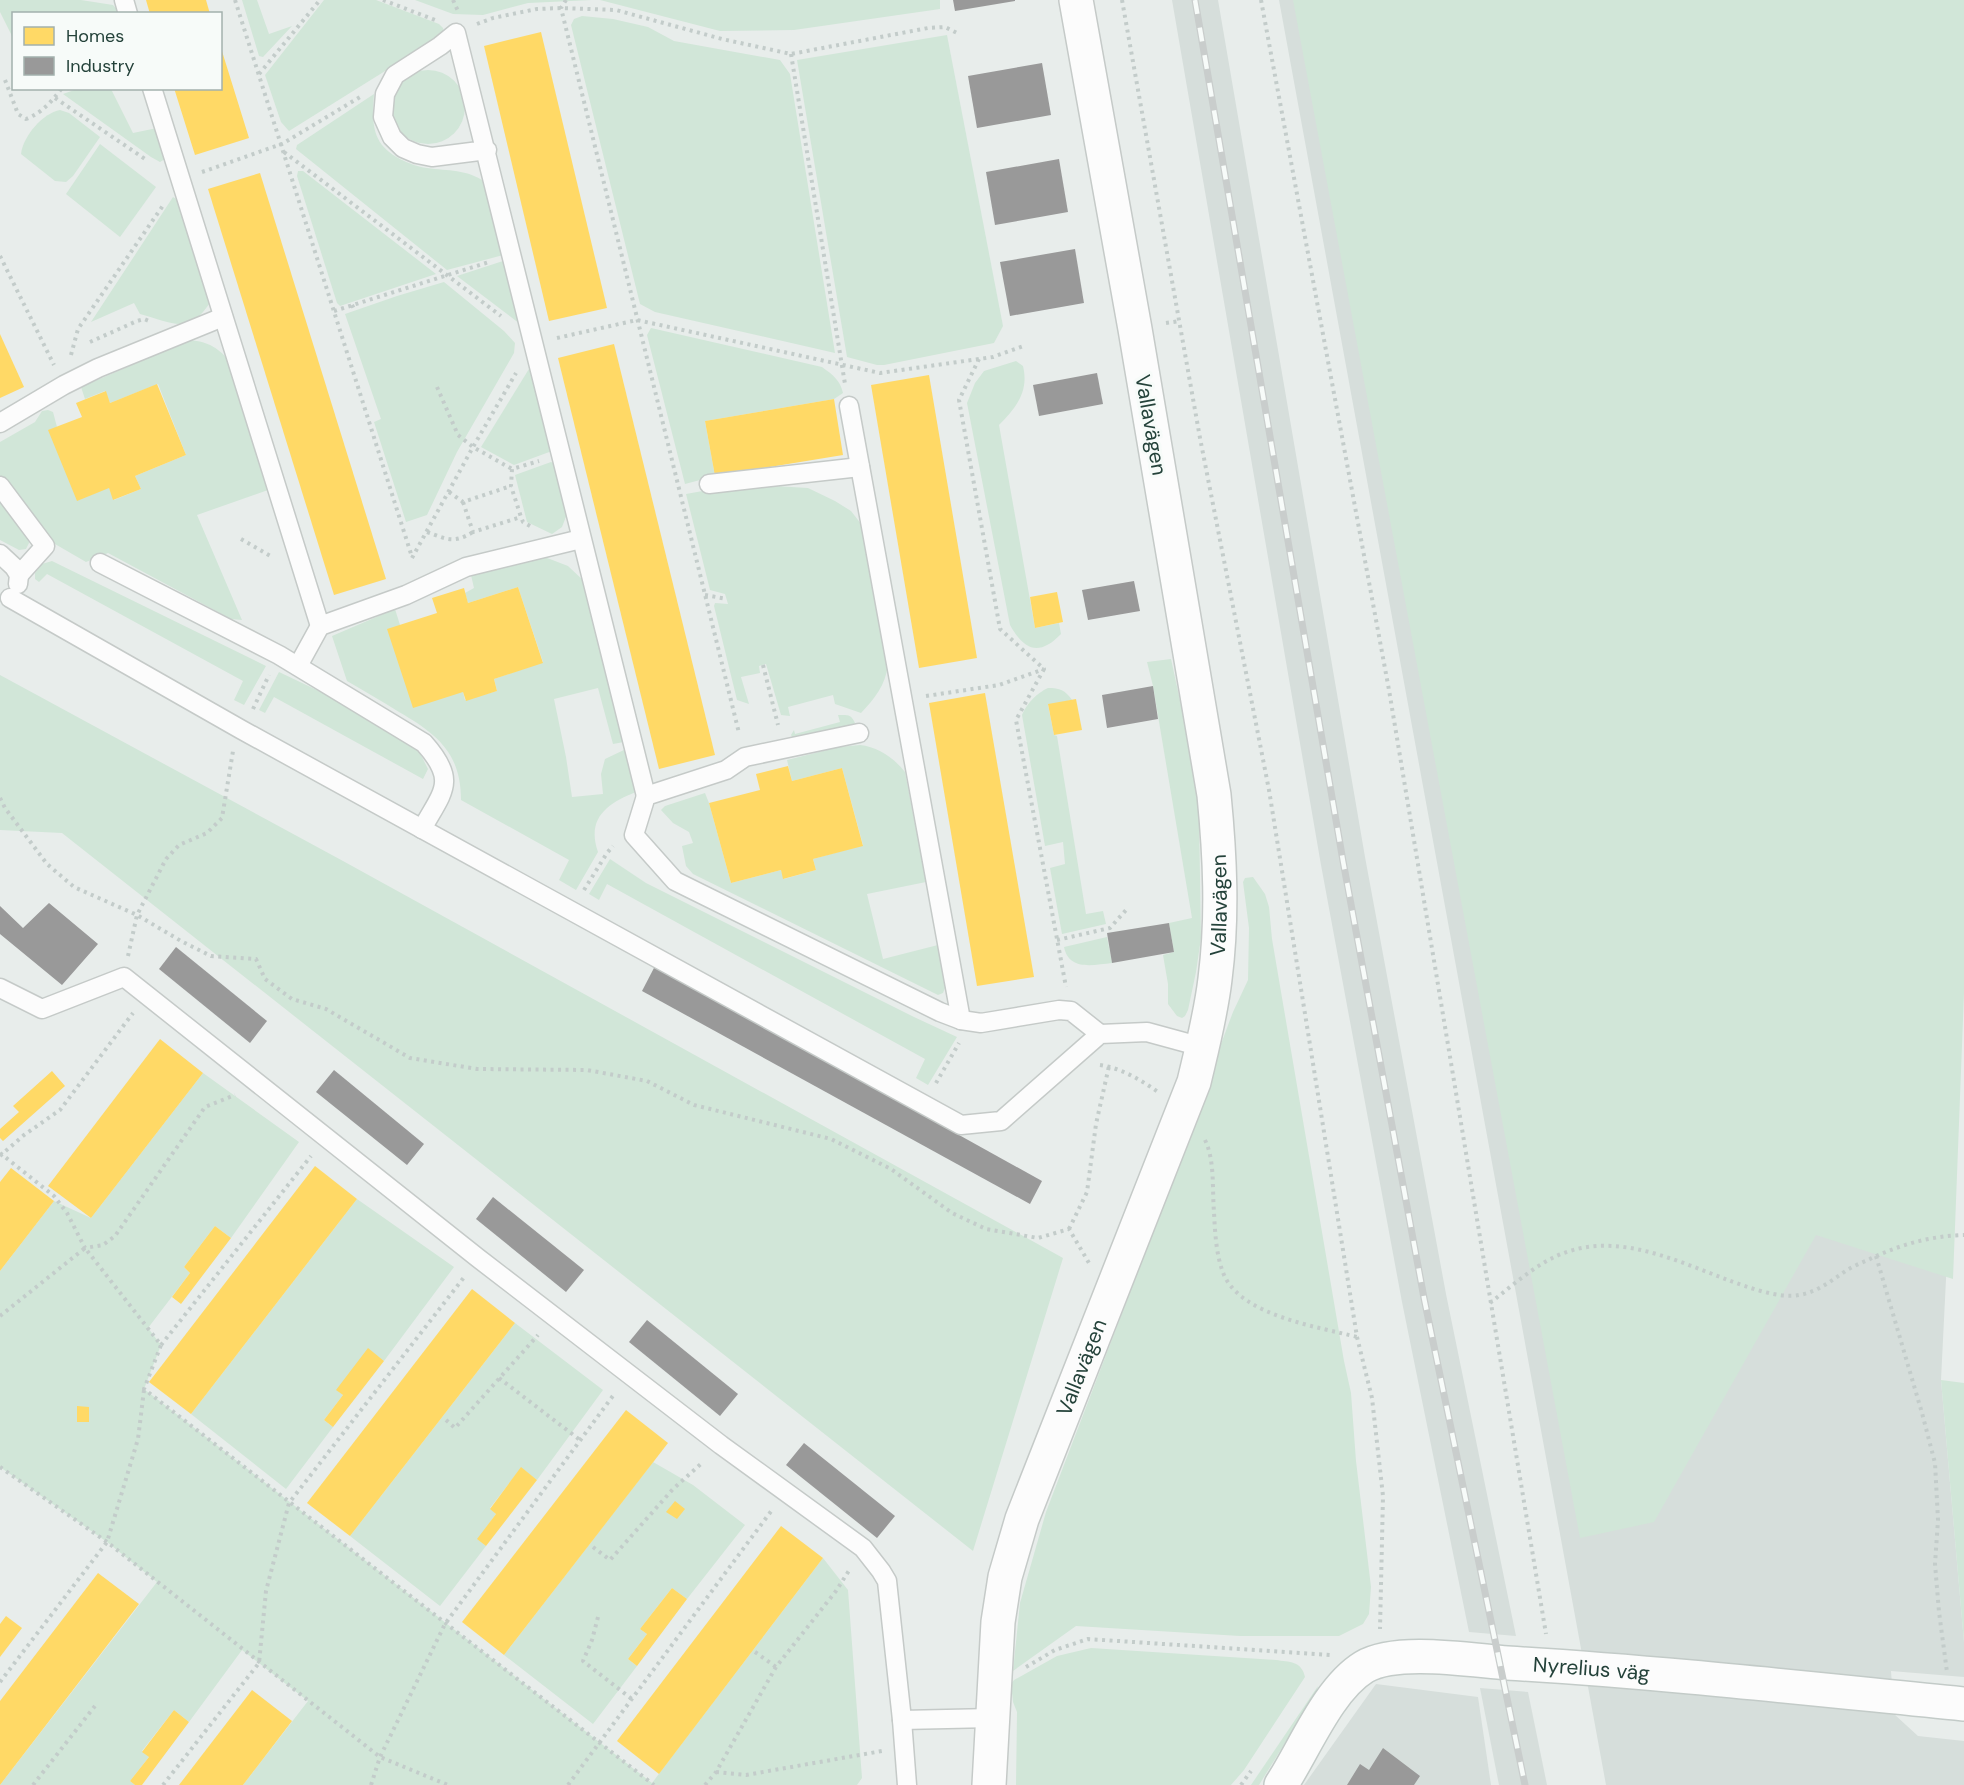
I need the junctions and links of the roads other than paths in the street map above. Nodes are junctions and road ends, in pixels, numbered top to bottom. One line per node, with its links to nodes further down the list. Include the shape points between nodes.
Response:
1 (1076, 0): 23 (street, Vallavägen, via 1214,795 1220,907 1216,976)
2 (153, 90): 4 (lane)
3 (487, 150): 3 (lane, via 432,157 403,148 392,137 383,117 385,94 395,75 456,33); 10 (lane)
4 (223, 317): 6 (lane, via 98,368); 15 (lane)
5 (849, 405): 7 (lane)
6 (0, 423)
7 (860, 467): 8 (lane); 21 (lane)
8 (709, 484)
9 (0, 486): 13 (lane, via 45,546)
10 (581, 539): 15 (lane, via 466,567 406,595); 18 (lane)
11 (0, 554): 13 (lane)
12 (100, 563): 16 (lane)
13 (19, 575): 14 (lane)
14 (5, 602): 19 (lane)
15 (320, 626): 16 (lane)
16 (298, 666): 19 (lane, via 424,743 434,755 445,784)
17 (859, 733): 18 (lane, via 745,758 726,770)
18 (646, 796): 21 (lane, via 634,835 675,881)
19 (422, 829): 22 (lane, via 961,1125 1000,1120)
20 (0, 988): 26 (lane, via 42,1009 124,977 720,1445 863,1548 887,1581)
21 (961, 1029): 22 (lane, via 1059,1010 1071,1011)
22 (1100, 1034): 23 (lane, via 1147,1032)
23 (1202, 1047): 25 (street, Vallavägen, via 1181,1119 1022,1519 1005,1577 998,1622)
24 (1964, 1704): 29 (street, Nyrelius väg, via 1609,1669 1418,1657 1381,1660 1365,1666 1336,1694)
25 (992, 1718): 26 (lane); 28 (street, Vallavägen)
26 (902, 1720): 27 (lane)
27 (907, 1785)
28 (989, 1785)
29 (1281, 1785)

